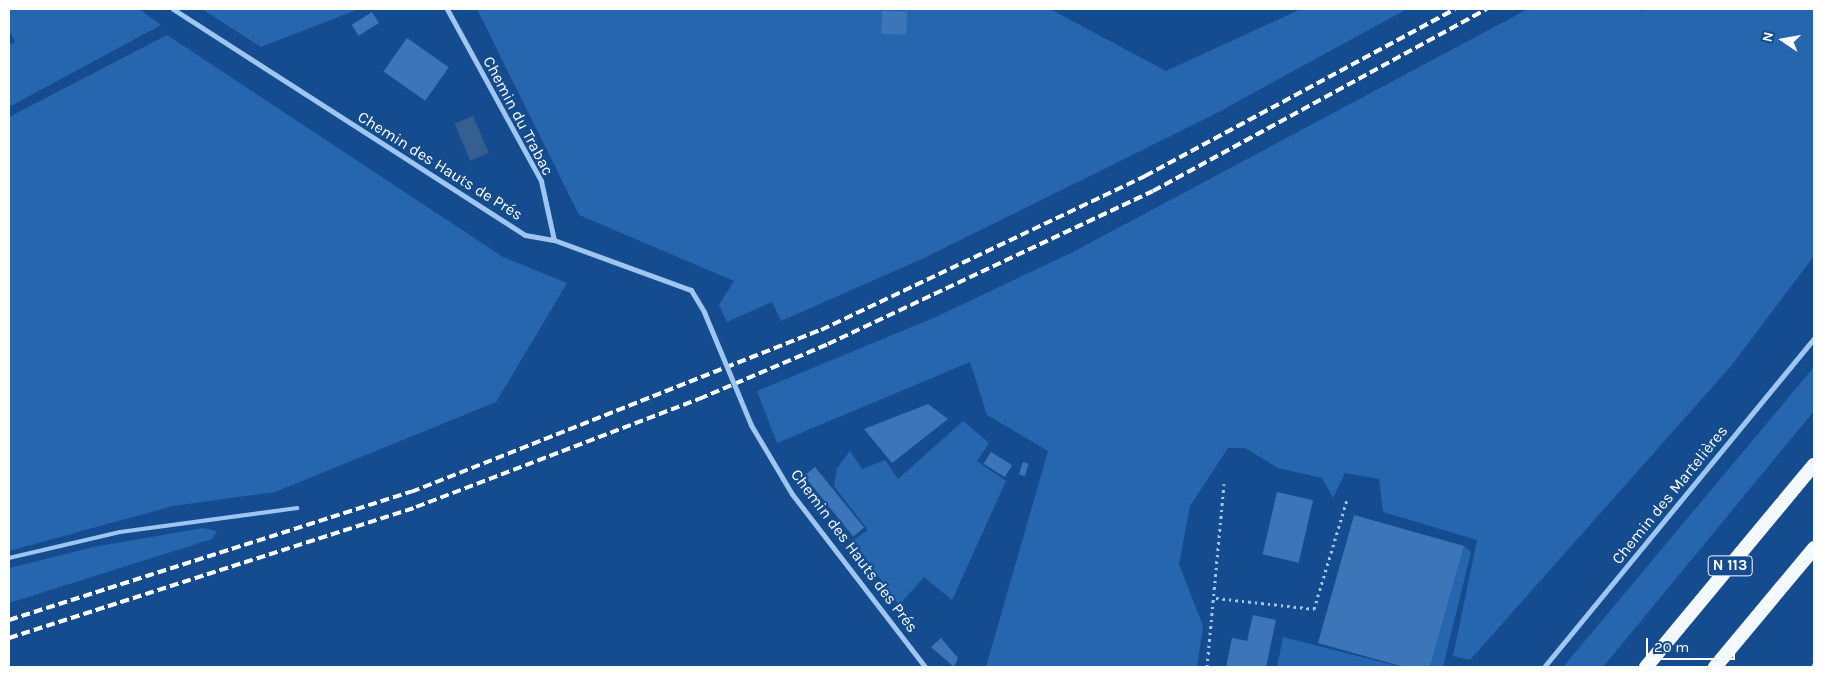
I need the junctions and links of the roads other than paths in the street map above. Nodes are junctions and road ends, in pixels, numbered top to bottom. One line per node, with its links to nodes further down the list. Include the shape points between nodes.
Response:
1 (173, 9): 3 (street, Chemin des Hauts de Prés, via 526,235)
2 (447, 9): 3 (street, Chemin du Trabac, via 540,180)
3 (554, 240): 4 (street, Chemin des Hauts de Prés, via 691,290)
4 (704, 312): 10 (street, Chemin des Hauts des Prés, bridge, via 751,425 792,494)
5 (1814, 338): 11 (street, Chemin des Martelières)
6 (1814, 465): 12 (highway, N 113)
7 (297, 508): 9 (lane, via 129,530)
8 (1814, 548): 13 (highway)
9 (9, 558)
10 (926, 667)
11 (1544, 667)
12 (1646, 667)
13 (1715, 667)

